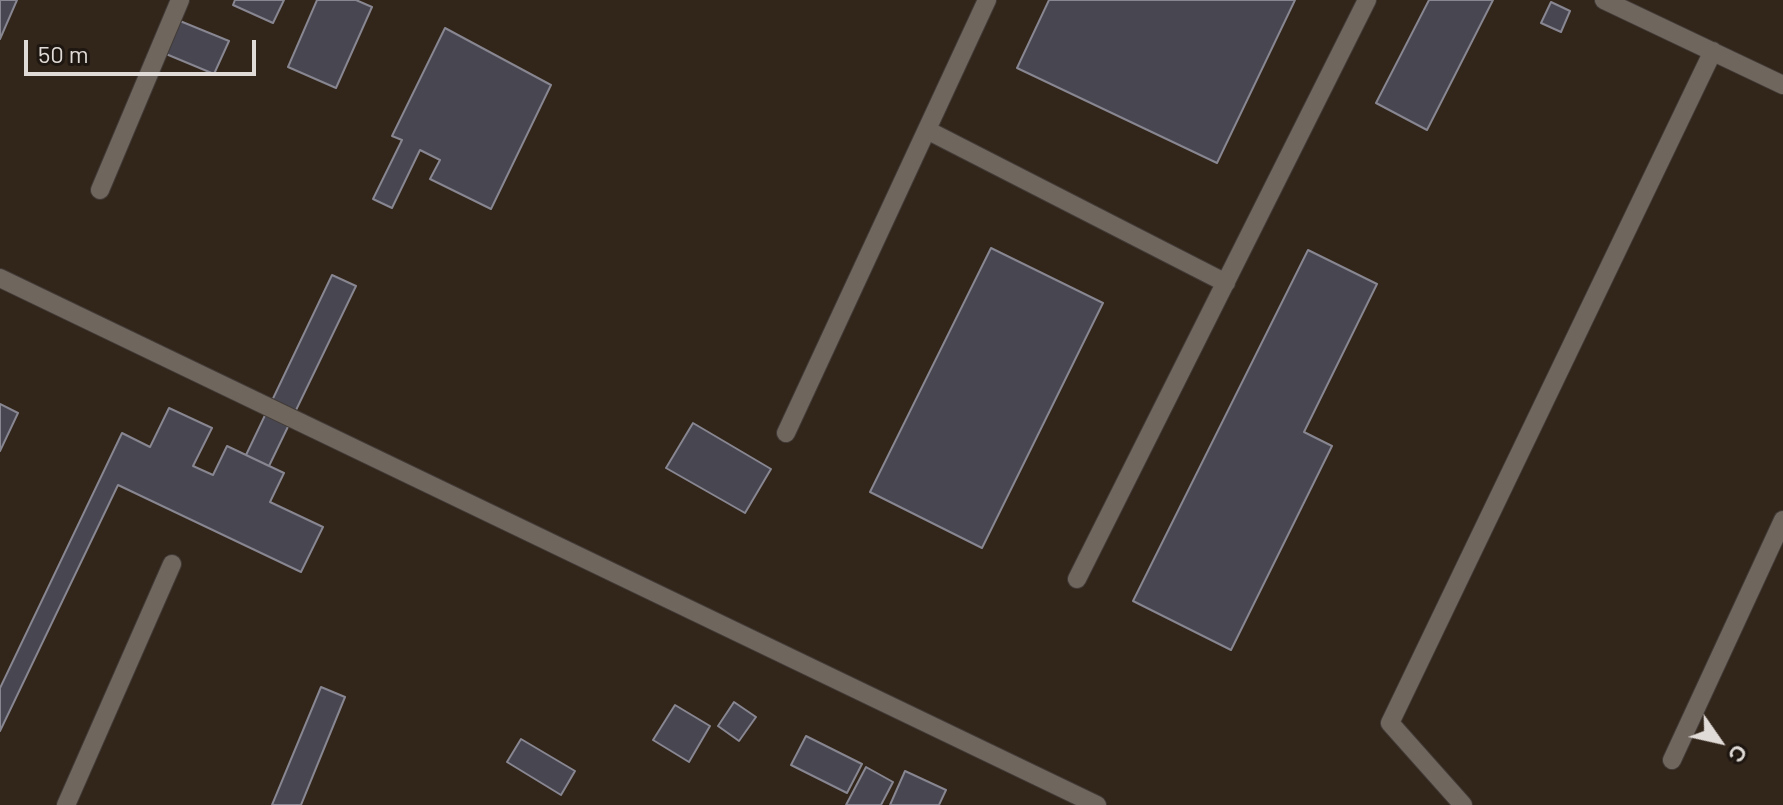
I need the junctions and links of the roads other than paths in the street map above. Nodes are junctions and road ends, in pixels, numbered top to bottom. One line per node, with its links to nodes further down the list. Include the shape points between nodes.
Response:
1 (180, 0): 8 (lane)
2 (987, 0): 7 (lane)
3 (1367, 0): 10 (lane)
4 (1604, 0): 5 (lane)
5 (1713, 51): 6 (lane); 18 (lane, via 1390,723)
6 (1783, 85)
7 (927, 130): 10 (lane); 11 (lane)
8 (100, 190)
9 (0, 278): 17 (lane)
10 (1226, 283): 14 (lane)
11 (786, 433)
12 (1783, 520): 15 (lane)
13 (172, 564): 16 (lane)
14 (1077, 579)
15 (1672, 760)
16 (66, 805)
17 (1097, 805)
18 (1463, 805)

